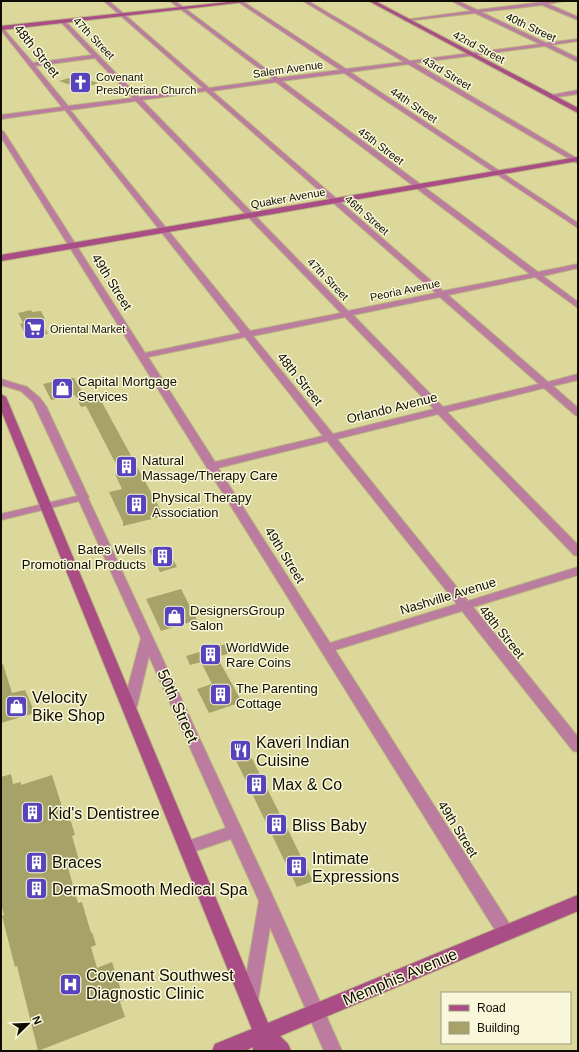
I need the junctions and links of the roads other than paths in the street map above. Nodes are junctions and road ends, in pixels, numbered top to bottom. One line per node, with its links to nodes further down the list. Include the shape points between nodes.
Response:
1 (106, 1): 13 (street, 46th Street)
2 (172, 1): 11 (street, 45th Street)
3 (252, 1): 9 (main road)
4 (305, 1): 23 (street, 43rd Street)
5 (371, 1): 15 (main road, 42nd Street)
6 (454, 1): 12 (street, 40th Street)
7 (536, 1): 10 (street)
8 (562, 1): 10 (street)
9 (240, 2): 11 (main road); 25 (street, 44th Street)
10 (542, 3): 12 (street); 14 (street)
11 (182, 9): 13 (main road); 26 (street, 45th Street)
12 (476, 11): 15 (street); 19 (street, 40th Street)
13 (122, 15): 16 (main road); 27 (street, 46th Street)
14 (578, 19)
15 (406, 20): 20 (main road, 42nd Street)
16 (63, 22): 17 (main road); 21 (street, 47th Street)
17 (1, 28): 24 (street, 48th Street)
18 (578, 40): 19 (street, Salem Avenue)
19 (546, 45): 20 (street, Salem Avenue); 22 (street, 40th Street)
20 (472, 54): 23 (street, Salem Avenue); 29 (main road, 42nd Street)
21 (97, 56): 24 (street); 30 (street, 47th Street)
22 (578, 60)
23 (410, 63): 25 (street, Salem Avenue); 36 (street, 43rd Street)
24 (31, 64): 32 (street, 48th Street)
25 (345, 71): 26 (street, Salem Avenue); 37 (street, 44th Street)
26 (278, 80): 27 (street, Salem Avenue); 38 (street, 45th Street)
27 (208, 90): 30 (street, Salem Avenue); 39 (street, 46th Street)
28 (578, 92): 29 (street)
29 (550, 96): 33 (main road, 42nd Street)
30 (138, 99): 32 (street, Salem Avenue); 40 (street, 47th Street)
31 (30, 108): 34 (street)
32 (66, 108): 34 (street, Salem Avenue); 42 (street, 48th Street)
33 (578, 111)
34 (3, 114)
35 (1, 132): 43 (street, 49th Street)
36 (576, 160): 37 (main road, Quaker Avenue)
37 (498, 173): 38 (main road, Quaker Avenue); 41 (street, 44th Street)
38 (418, 186): 39 (main road, Quaker Avenue); 46 (street, 45th Street)
39 (335, 201): 40 (main road, Quaker Avenue); 47 (street, 46th Street)
40 (251, 215): 42 (main road, Quaker Avenue); 49 (street, 47th Street)
41 (578, 226)
42 (164, 230): 43 (main road, Quaker Avenue); 50 (street, 48th Street)
43 (73, 246): 44 (main road, Quaker Avenue); 51 (street, 49th Street)
44 (1, 258)
45 (578, 266): 46 (street, Peoria Avenue)
46 (536, 275): 47 (street, Peoria Avenue); 48 (street, 45th Street)
47 (442, 294): 49 (street, Peoria Avenue); 54 (street, 46th Street)
48 (578, 306)
49 (346, 314): 50 (street, Peoria Avenue); 56 (street, 47th Street)
50 (248, 334): 51 (street, Peoria Avenue); 58 (street, 48th Street)
51 (142, 356): 59 (street, 49th Street)
52 (578, 377): 54 (street, Orlando Avenue)
53 (1, 382): 60 (street, 50th Street, via 19,387 35,396)
54 (545, 385): 56 (street, Orlando Avenue); 57 (street, 46th Street)
55 (1, 397): 61 (main road)
56 (440, 411): 58 (street, Orlando Avenue); 63 (street, 47th Street)
57 (578, 413)
58 (330, 438): 59 (street, Orlando Avenue); 65 (street, 48th Street)
59 (212, 466): 67 (street, 49th Street)
60 (84, 497): 61 (street); 66 (street, 50th Street)
61 (46, 506): 62 (street); 68 (main road)
62 (1, 518)
63 (578, 552)
64 (578, 571): 65 (street, Nashville Avenue)
65 (465, 606): 67 (street, Nashville Avenue); 69 (street, 48th Street)
66 (148, 637): 68 (street); 70 (street, 50th Street)
67 (327, 648): 74 (street, 49th Street)
68 (130, 706): 71 (main road)
69 (578, 747)
70 (235, 831): 71 (street); 72 (street, 50th Street)
71 (187, 848): 75 (main road)
72 (267, 901): 75 (street); 76 (street, 50th Street)
73 (578, 903): 74 (main road, Memphis Avenue)
74 (506, 932): 76 (main road, Memphis Avenue)
75 (250, 1001): 77 (main road)
76 (316, 1012): 77 (main road, Memphis Avenue); 80 (street, 50th Street)
77 (263, 1042): 78 (main road, Memphis Avenue); 79 (main road)
78 (222, 1051)
79 (281, 1051)
80 (333, 1051)

